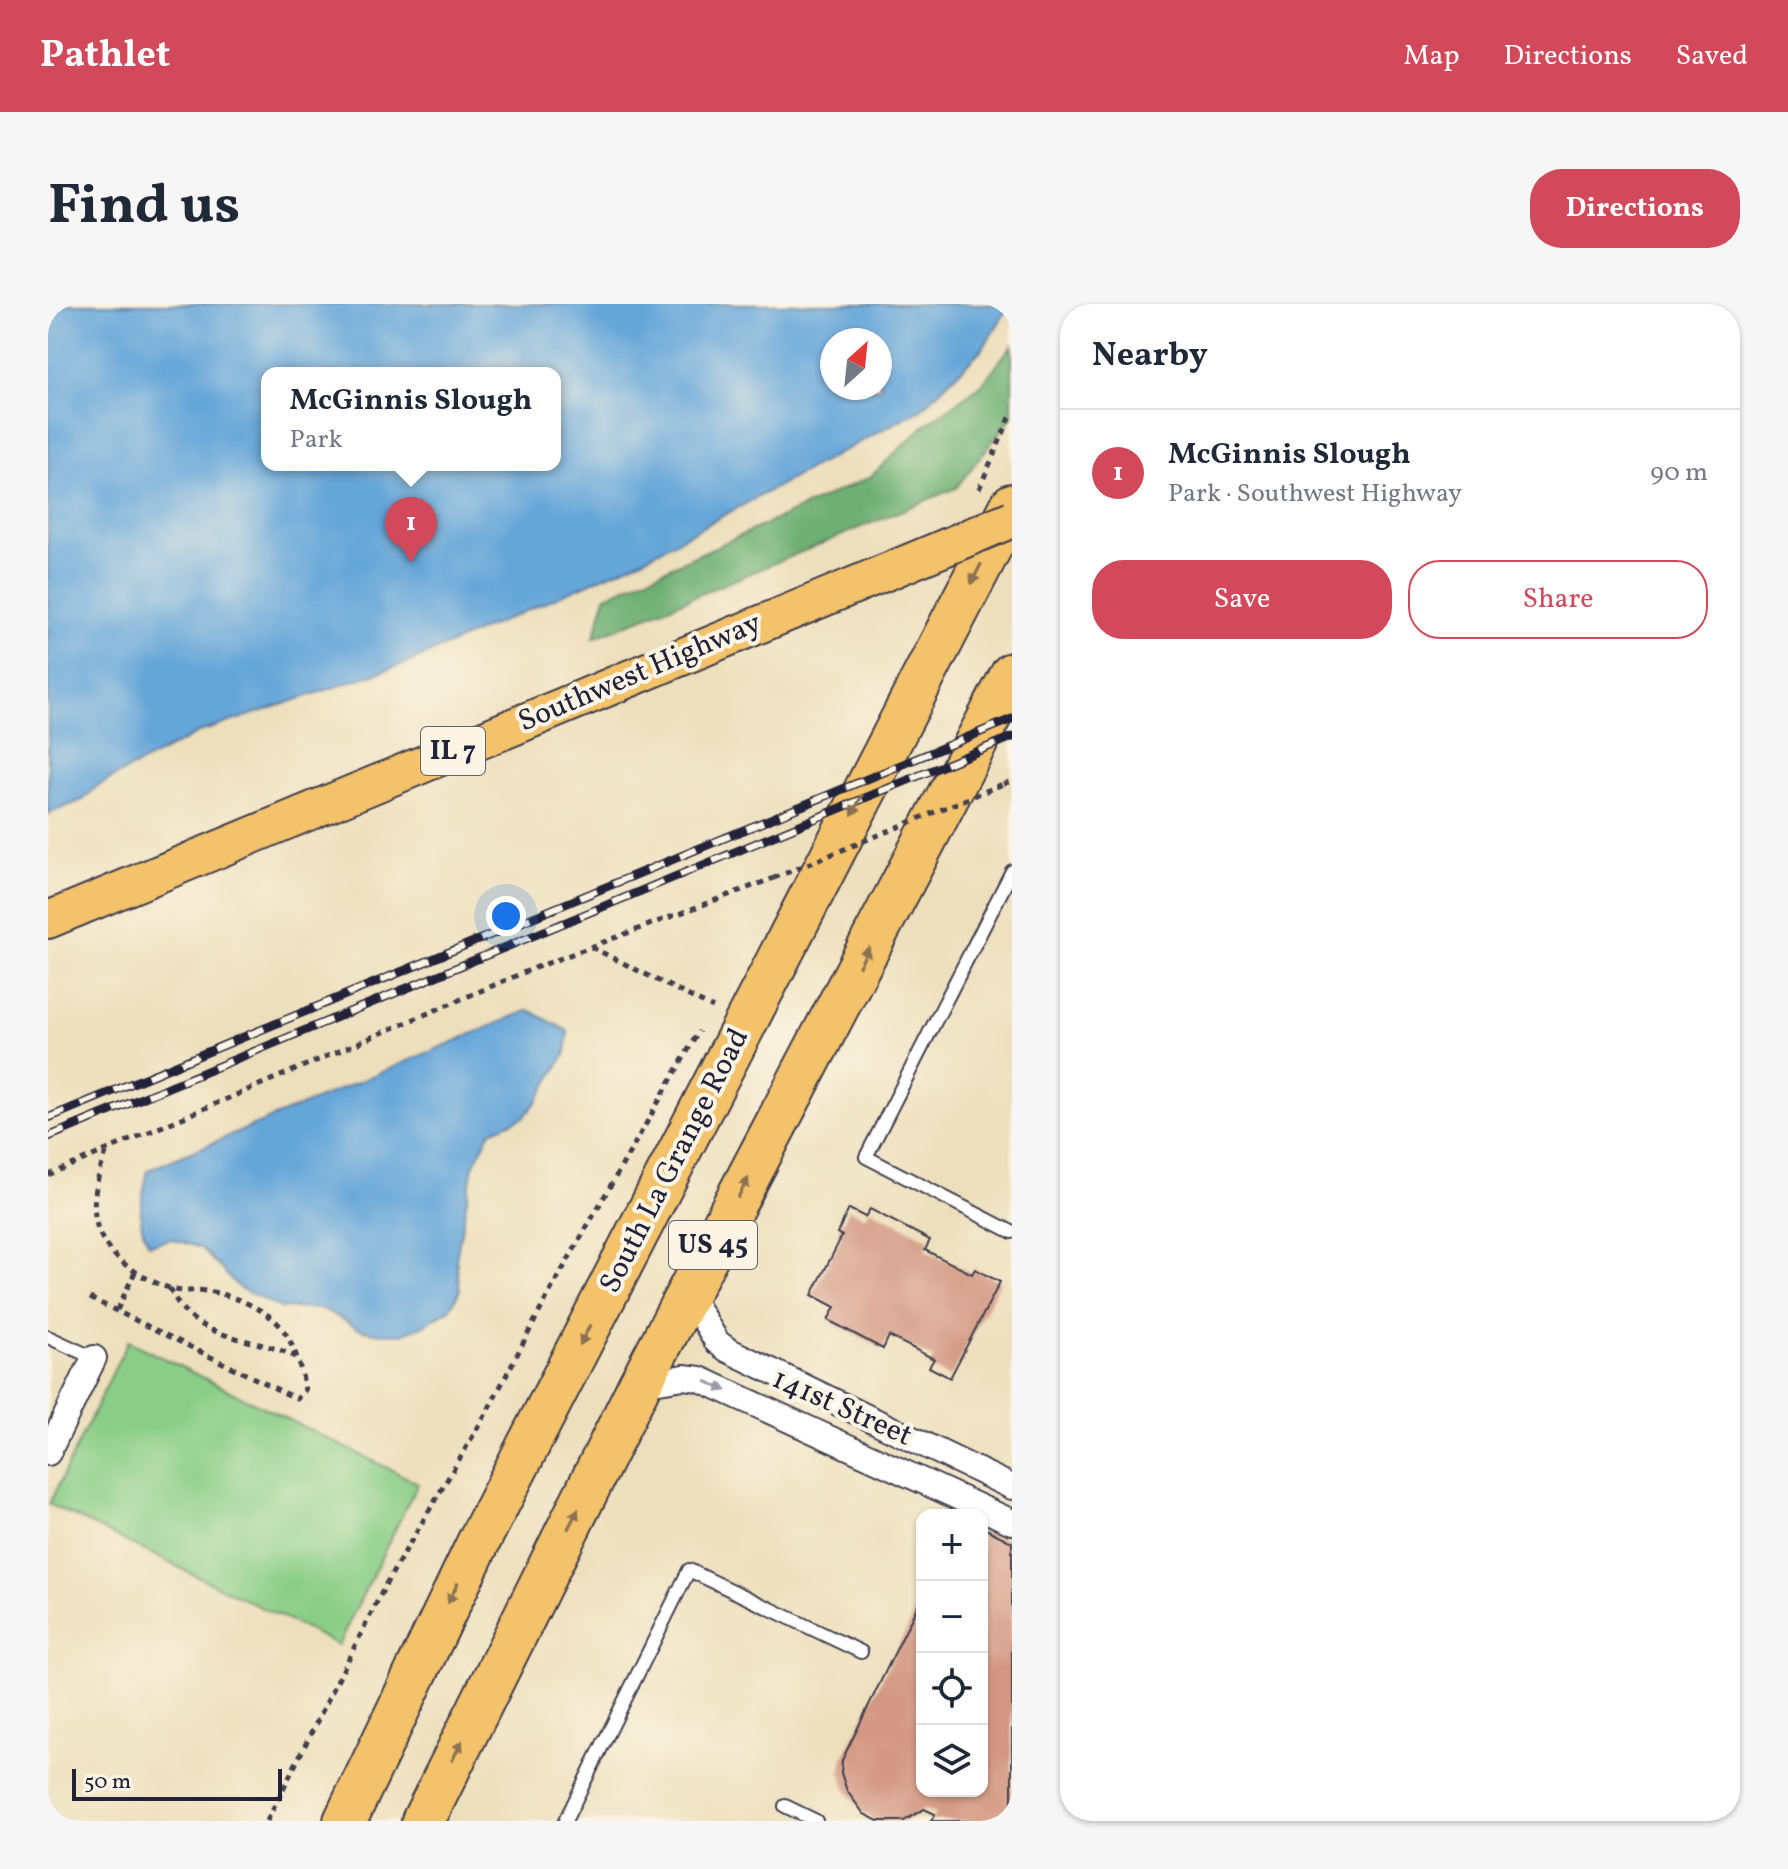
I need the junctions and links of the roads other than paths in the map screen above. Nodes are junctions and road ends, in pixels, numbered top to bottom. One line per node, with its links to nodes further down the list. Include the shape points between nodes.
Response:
1 (993, 502): 16 (highway, South La Grange Road / US 45, one-way to 16)
2 (1012, 519): 5 (main road, Southwest Highway / IL 7, bridge)
3 (1012, 674): 7 (highway, US 45, one-way to 3)
4 (1012, 871): 6 (lane, via 866,1157)
5 (48, 920)
6 (1012, 1232)
7 (688, 1293): 10 (highway, US 45); 12 (street, 141st Street, via 717,1342 728,1350)
8 (48, 1337): 9 (lane)
9 (94, 1358): 11 (street)
10 (640, 1384): 13 (street, 141st Street, one-way to 13, via 700,1379); 17 (highway, US 45, one-way to 10)
11 (48, 1453)
12 (1012, 1487)
13 (1012, 1522)
14 (861, 1652): 18 (lane, via 689,1570)
15 (785, 1806): 19 (lane)
16 (345, 1821)
17 (423, 1821)
18 (565, 1821)
19 (816, 1821)

